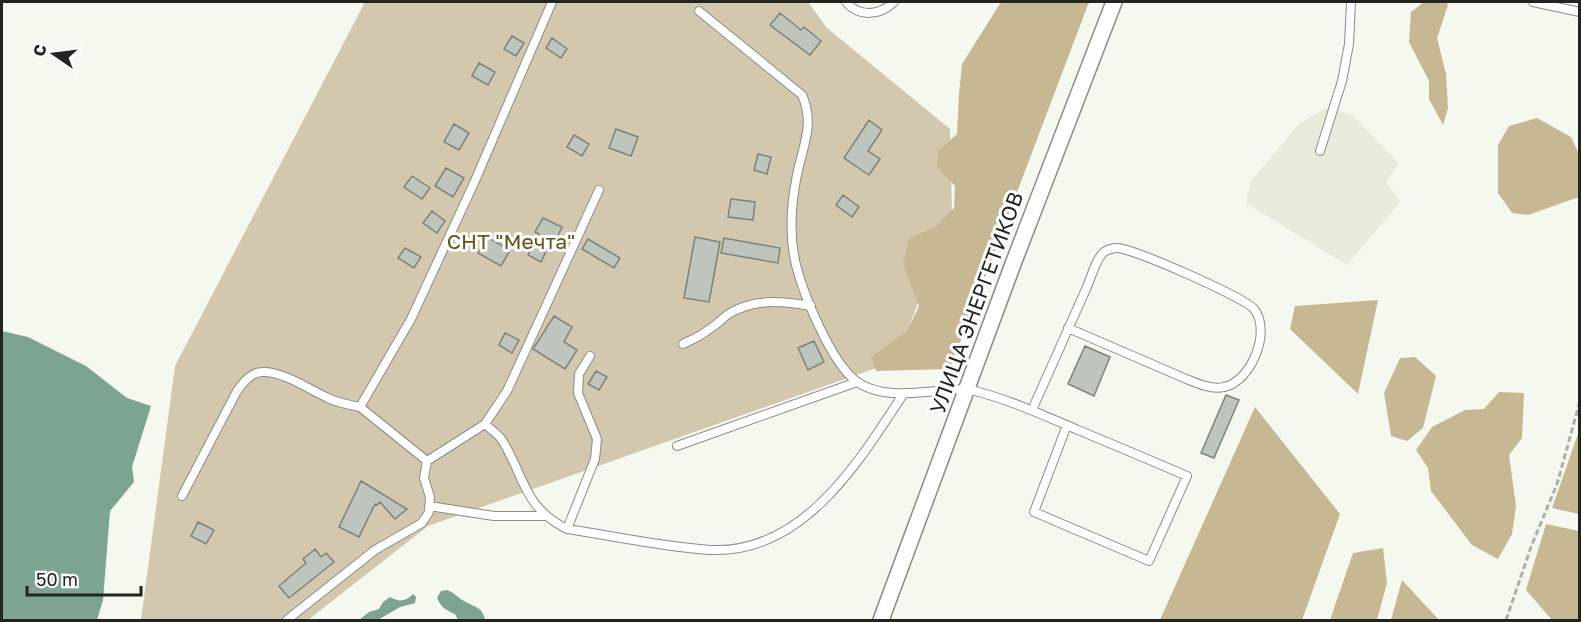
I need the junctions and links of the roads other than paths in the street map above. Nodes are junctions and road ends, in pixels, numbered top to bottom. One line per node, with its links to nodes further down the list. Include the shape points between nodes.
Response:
1 (552, 2): 18 (lane, via 411,319)
2 (846, 2): 3 (lane, via 864,13 877,13)
3 (894, 2)
4 (1114, 2): 16 (street, УЛИЦА ЭНЕРГЕТИКОВ)
5 (1351, 2): 9 (lane, via 1342,81)
6 (1533, 2): 8 (lane)
7 (699, 11): 11 (lane, via 802,95 808,109 809,123 792,206 792,236 798,273)
8 (1580, 12)
9 (1320, 151)
10 (599, 190): 20 (lane, via 507,391)
11 (811, 306): 13 (lane, via 778,302 746,306); 15 (lane, via 842,368)
12 (1068, 328): 12 (lane, via 1184,378 1223,388 1247,370 1262,326 1254,309 1240,298 1117,248 1100,257); 19 (lane)
13 (683, 344)
14 (590, 356): 27 (lane, via 579,375 578,393 597,439 595,459)
15 (857, 382): 17 (lane, via 876,390); 22 (lane)
16 (969, 389): 17 (lane); 19 (lane); 29 (street, УЛИЦА ЭНЕРГЕТИКОВ)
17 (904, 393): 27 (lane, via 843,480 816,508 771,538 743,547 713,550)
18 (360, 408): 23 (lane); 24 (lane, via 261,371 247,378 237,391)
19 (1032, 410): 21 (lane)
20 (485, 424): 23 (lane); 26 (lane, via 501,439 529,494)
21 (1067, 425): 21 (lane, via 1034,512 1149,561 1187,476)
22 (677, 446)
23 (427, 461): 25 (lane, via 423,478)
24 (182, 496)
25 (429, 506): 26 (lane, via 494,516); 28 (lane, via 423,523 375,550)
26 (546, 516): 27 (lane)
27 (567, 529)
28 (287, 621)
29 (881, 621)

